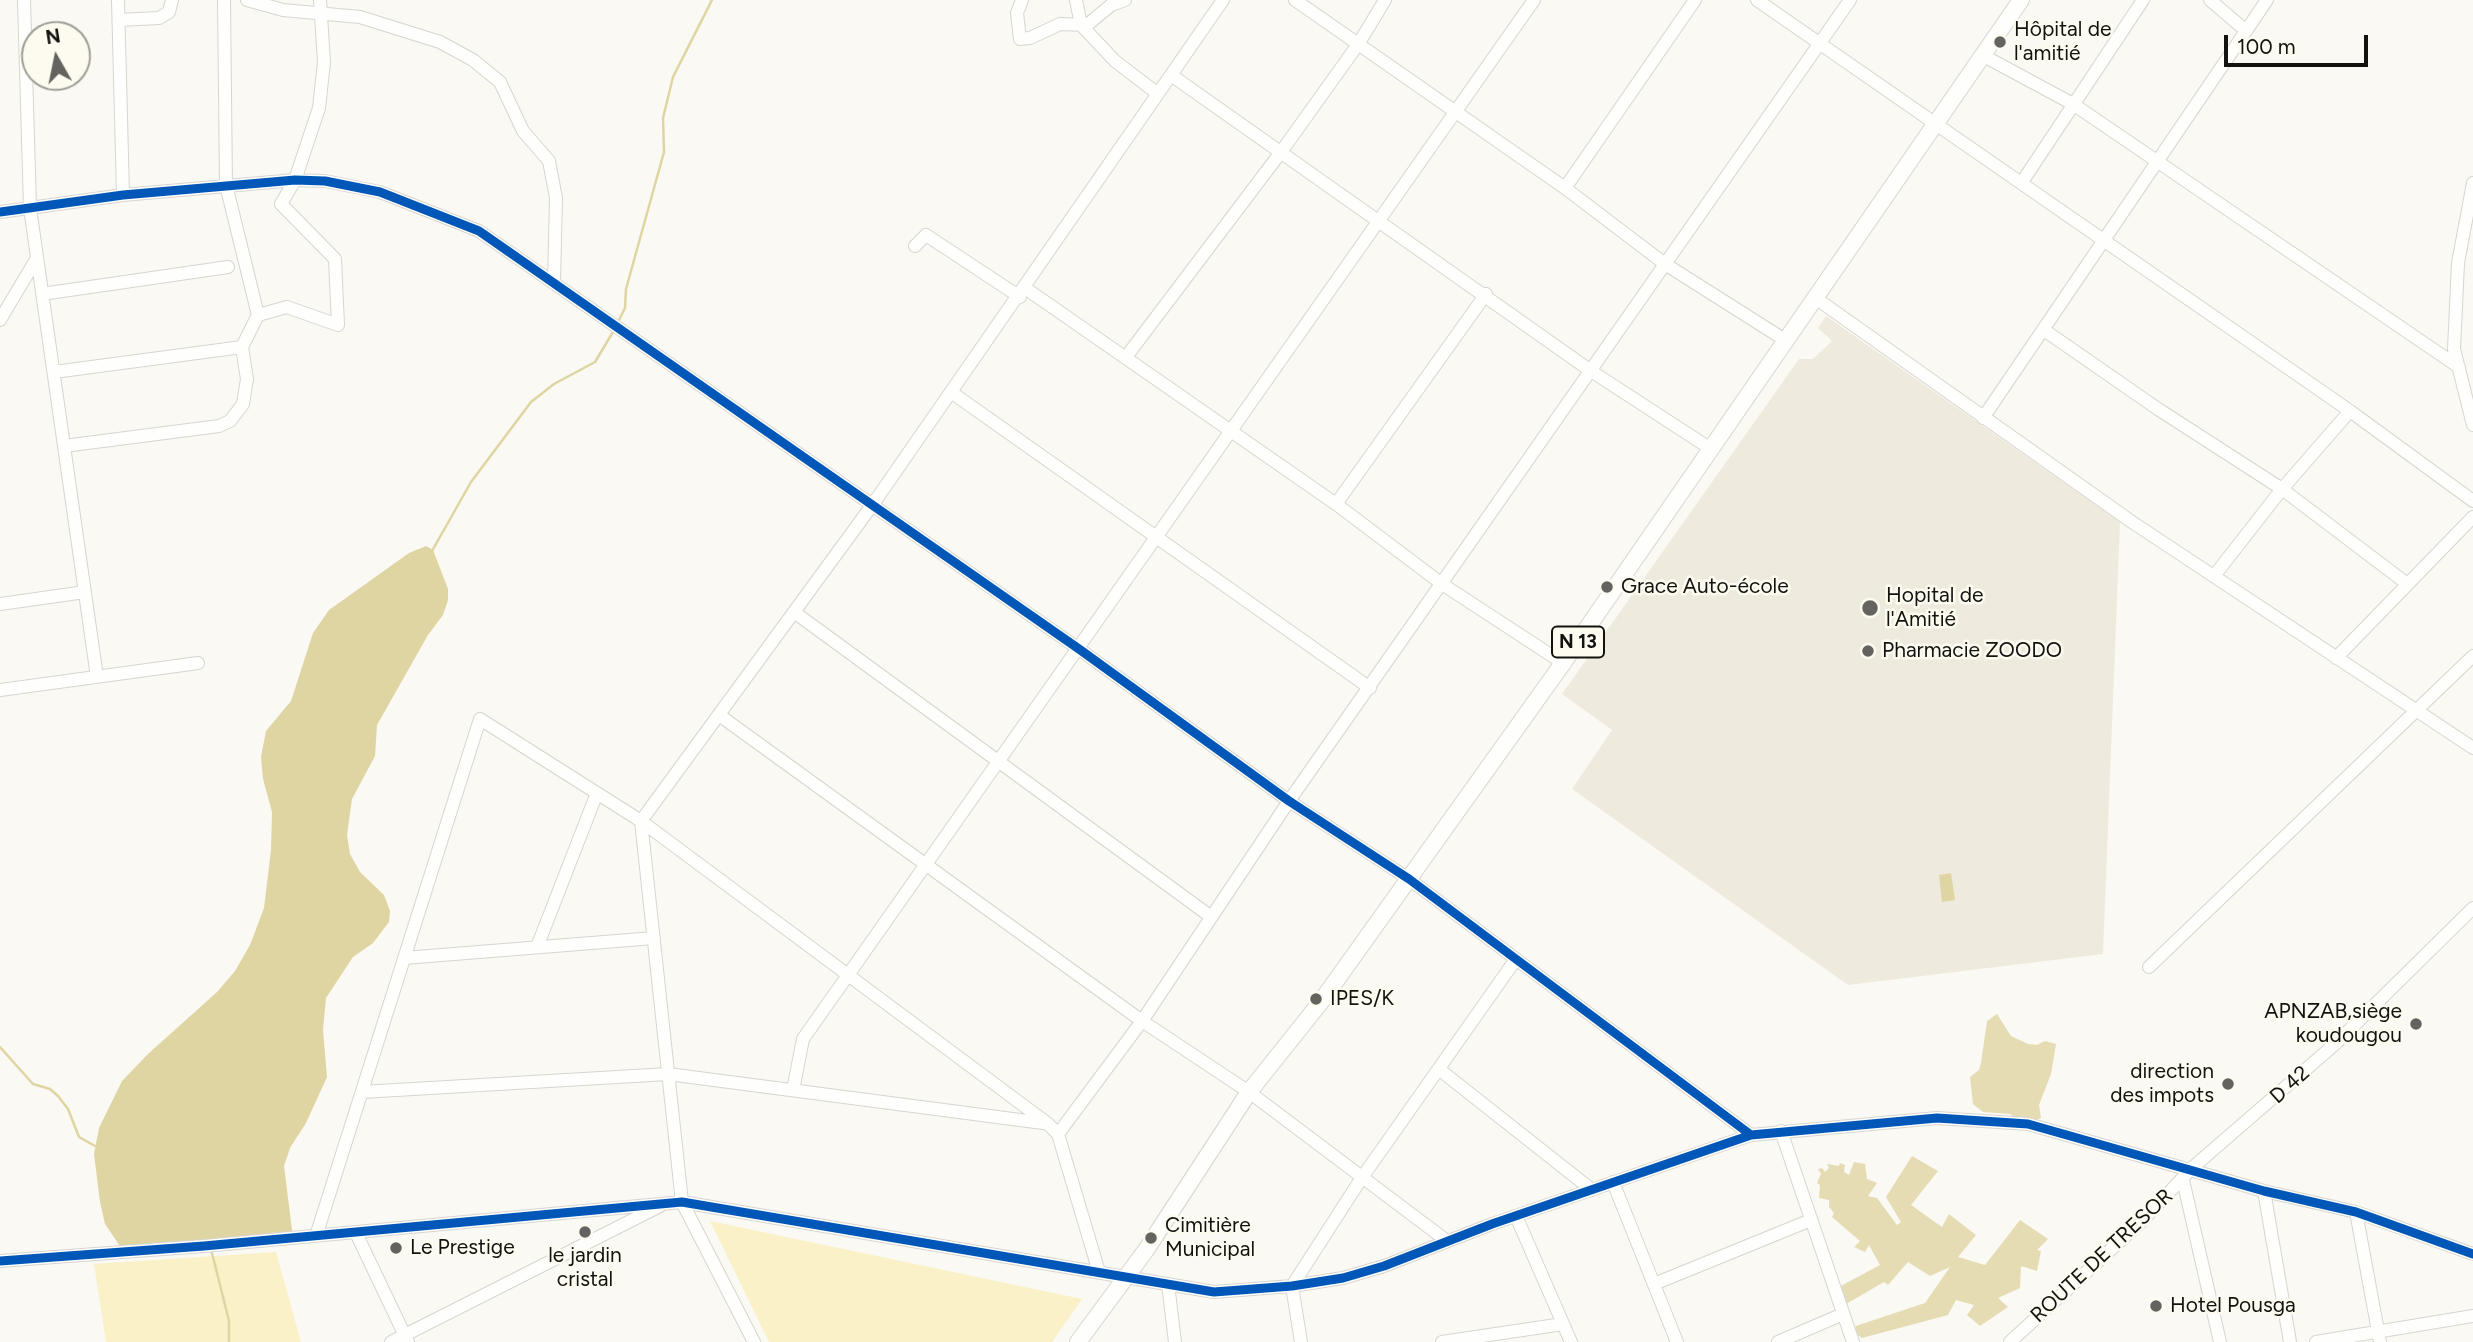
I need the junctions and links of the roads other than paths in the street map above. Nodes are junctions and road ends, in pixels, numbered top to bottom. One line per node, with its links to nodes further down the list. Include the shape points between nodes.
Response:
1 (24, 0): 40 (street)
2 (118, 0): 21 (street)
3 (172, 0): 21 (street, via 169,12 159,18)
4 (224, 0): 37 (street)
5 (247, 0): 20 (street, via 283,10)
6 (1022, 0): 22 (street, via 1017,13 1020,39 1059,24)
7 (1076, 0): 22 (street)
8 (1125, 0): 22 (street)
9 (1223, 0): 27 (street)
10 (1295, 0): 24 (street)
11 (1385, 0): 24 (street)
12 (1534, 0): 30 (street)
13 (1695, 0): 38 (street)
14 (1757, 0): 25 (street)
15 (1850, 0): 25 (street)
16 (2021, 0): 26 (main road, N 13)
17 (2143, 0): 29 (street)
18 (2210, 0): 23 (street)
19 (2267, 0): 23 (street)
20 (320, 6): 34 (street, via 324,62 318,108); 48 (street, via 440,42 500,82 523,131 549,161 556,198)
21 (119, 20): 39 (street)
22 (1081, 25): 28 (street, via 1115,61)
23 (2245, 30): 33 (street)
24 (1359, 43): 30 (street); 32 (street)
25 (1821, 45): 31 (street); 46 (street)
26 (1982, 55): 29 (street); 31 (main road, N 13)
27 (1171, 75): 28 (street); 32 (street)
28 (1158, 94): 49 (street)
29 (2073, 104): 33 (street); 35 (street)
30 (1455, 112): 38 (street); 42 (street)
31 (1937, 124): 35 (street); 52 (main road, N 13)
32 (1281, 152): 42 (street); 58 (street)
33 (2158, 162): 43 (street); 59 (street)
34 (295, 180): 37 (street); 48 (street, via 352,185 419,205 479,231); 53 (street, via 281,204 335,259 338,325 287,307)
35 (2022, 182): 43 (street)
36 (2473, 183): 59 (street, via 2458,263 2454,349)
37 (226, 185): 39 (street); 53 (street)
38 (1565, 188): 46 (street)
39 (123, 195): 40 (street)
40 (30, 208): 41 (street); 45 (street)
41 (0, 212)
42 (1380, 219): 50 (street); 66 (street)
43 (2105, 242): 55 (street); 63 (street)
44 (915, 246): 49 (street, via 926,234)
45 (37, 258): 51 (street); 54 (street)
46 (1665, 264): 56 (street); 60 (street)
47 (228, 267): 51 (street)
48 (554, 282): 72 (street)
49 (1022, 293): 58 (street); 62 (street)
50 (1486, 293): 60 (street); 71 (street)
51 (42, 294): 61 (street)
52 (1814, 297): 56 (main road, N 13); 64 (street)
53 (258, 315): 57 (street)
54 (0, 320)
55 (2044, 330): 64 (street); 69 (street)
56 (1785, 340): 68 (main road, N 13)
57 (242, 347): 61 (street); 67 (street, via 247,379 243,404 230,421)
58 (1126, 357): 66 (street)
59 (2459, 367): 65 (street)
60 (1591, 370): 68 (street); 77 (street)
61 (54, 372): 67 (street)
62 (951, 392): 72 (street); 74 (street)
63 (2350, 411): 69 (street); 70 (street)
64 (1983, 418): 75 (street)
65 (2473, 425)
66 (1232, 431): 71 (street); 74 (street)
67 (64, 446): 78 (street)
68 (1711, 449): 85 (main road, N 13)
69 (2282, 489): 75 (street); 76 (street)
70 (2473, 501)
71 (1336, 504): 77 (street)
72 (873, 505): 80 (street); 81 (street)
73 (2473, 517): 76 (street)
74 (1157, 539): 81 (street); 87 (street)
75 (2214, 576): 83 (street)
76 (2406, 583): 83 (street)
77 (1442, 584): 85 (street); 87 (street)
78 (85, 592): 79 (street); 86 (street)
79 (0, 604)
80 (794, 612): 90 (street); 92 (street)
81 (1079, 649): 92 (street); 94 (street)
82 (2473, 656): 89 (street)
83 (2336, 658): 89 (street)
84 (198, 663): 86 (street)
85 (1563, 663): 97 (main road, N 13)
86 (97, 677): 88 (street)
87 (1370, 688): 94 (street)
88 (0, 690)
89 (2415, 710): 91 (street); 104 (street)
90 (719, 715): 95 (street); 96 (street)
91 (2473, 748)
92 (1001, 760): 96 (street); 99 (street)
93 (597, 793): 95 (street); 101 (street); 102 (street, via 480,719)
94 (1289, 801): 97 (street); 99 (street)
95 (641, 821): 100 (street); 105 (street)
96 (927, 866): 105 (street); 106 (street)
97 (1409, 879): 103 (street); 110 (main road, N 13)
98 (2473, 908): 116 (street, D 42 / D 42, via 2334,1045)
99 (1210, 916): 106 (street)
100 (654, 938): 101 (street); 108 (street)
101 (537, 947): 102 (street)
102 (404, 958): 111 (street)
103 (1516, 959): 107 (street); 115 (street)
104 (2149, 967)
105 (849, 976): 109 (street, via 803,1039); 112 (street)
106 (1142, 1021): 110 (street); 114 (street)
107 (1440, 1070): 117 (street); 120 (street)
108 (668, 1074): 109 (street); 111 (street); 122 (street)
109 (793, 1090): 112 (street)
110 (1249, 1092): 117 (street); 133 (main road, N 13)
111 (362, 1093): 128 (street)
112 (1046, 1123): 114 (street)
113 (1781, 1131): 115 (street); 116 (street, via 1937,1118 2028,1124); 126 (street)
114 (1058, 1134): 132 (street)
115 (1751, 1135): 119 (street)
116 (2192, 1168): 118 (street, ROUTE DE TRESOR); 121 (street)
117 (1361, 1179): 129 (street); 136 (street)
118 (2183, 1180): 152 (street, ROUTE DE TRESOR); 153 (street)
119 (1613, 1182): 120 (street); 135 (street)
120 (1592, 1190): 125 (street)
121 (2264, 1191): 124 (street); 154 (street)
122 (682, 1202): 123 (street); 132 (street); 143 (street)
123 (665, 1203): 127 (street); 141 (street)
124 (2356, 1212): 130 (street); 140 (street)
125 (1516, 1216): 129 (street); 139 (street)
126 (1811, 1220): 135 (street); 137 (street)
127 (356, 1233): 128 (street); 141 (street)
128 (316, 1236): 131 (street)
129 (1447, 1241): 136 (street, via 1343,1278)
130 (2473, 1254)
131 (0, 1261)
132 (1099, 1272): 133 (street)
133 (1125, 1277): 134 (street); 144 (main road, N 13)
134 (1168, 1284): 136 (street, via 1214,1292); 145 (street)
135 (1654, 1284): 149 (street)
136 (1292, 1286): 146 (street)
137 (1843, 1314): 150 (street); 151 (street)
138 (2473, 1316): 140 (street)
139 (1563, 1324): 147 (street); 148 (street)
140 (2379, 1337): 155 (street)
141 (406, 1338): 142 (street)
142 (391, 1342)
143 (754, 1342)
144 (1078, 1342)
145 (1175, 1342)
146 (1301, 1342)
147 (1442, 1342)
148 (1571, 1342)
149 (1677, 1342)
150 (1778, 1342)
151 (1853, 1342)
152 (2009, 1342)
153 (2220, 1342)
154 (2290, 1342)
155 (2316, 1342)

